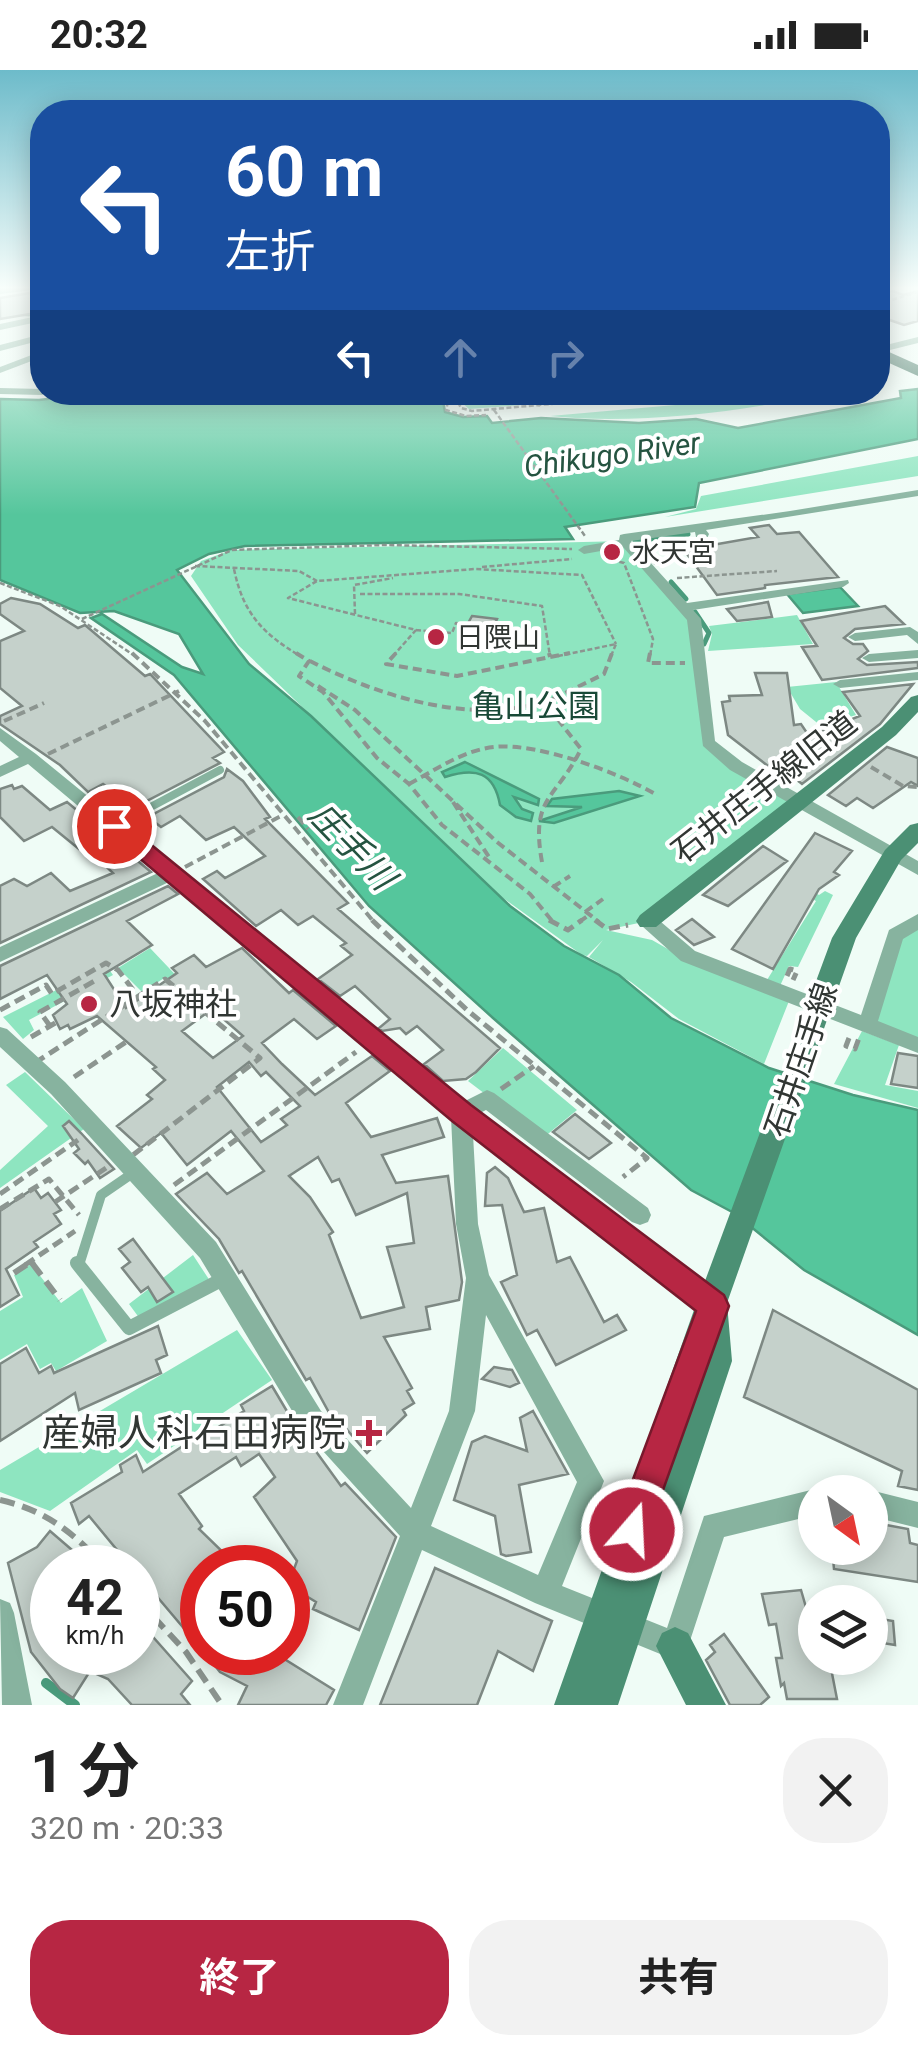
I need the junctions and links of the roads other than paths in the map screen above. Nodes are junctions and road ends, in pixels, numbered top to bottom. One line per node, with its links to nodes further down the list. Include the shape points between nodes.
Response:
1 (0, 391): 2 (street)
2 (30, 392)
3 (918, 493): 4 (street)
4 (697, 528): 5 (street, via 624,538); 6 (street, via 701,540)
5 (626, 543): 7 (street); 9 (street)
6 (684, 543)
7 (584, 550)
8 (843, 582): 9 (street)
9 (685, 607): 21 (street, via 698,630 708,743)
10 (854, 637): 11 (street, via 910,631)
11 (918, 640)
12 (918, 654): 13 (street)
13 (869, 658)
14 (918, 676): 15 (street)
15 (840, 684)
16 (917, 704): 21 (main road, 石井庄手線旧道)
17 (0, 733): 18 (street)
18 (33, 758): 20 (street); 22 (street)
19 (220, 770): 22 (lane)
20 (0, 772)
21 (796, 802): 24 (street); 27 (main road, 石井庄手線旧道)
22 (114, 826): 26 (street)
23 (918, 830): 24 (main road, 石井庄手線)
24 (893, 856): 25 (street); 38 (main road, 石井庄手線, via 844,938)
25 (918, 869)
26 (172, 874): 29 (street); 33 (street)
27 (648, 921): 30 (street, via 688,956)
28 (918, 921): 30 (street, via 894,935)
29 (0, 954)
30 (867, 1025): 32 (street)
31 (11, 1042): 34 (street)
32 (918, 1045)
33 (461, 1113): 35 (street, via 487,1099); 37 (street, via 467,1224); 38 (main road)
34 (129, 1164): 36 (street, via 208,1250); 36 (lane, via 102,1194 77,1264 129,1328)
35 (640, 1214)
36 (225, 1278): 42 (street, via 312,1420)
37 (478, 1278): 42 (street, via 462,1411); 43 (street, via 591,1481)
38 (713, 1306): 45 (main road, 石井庄手線, via 716,1361)
39 (798, 1506): 46 (street, via 714,1526)
40 (888, 1508): 41 (street)
41 (918, 1515)
42 (415, 1532): 43 (street); 48 (street)
43 (545, 1592): 45 (street)
44 (0, 1614): 47 (street)
45 (614, 1621): 46 (street); 49 (main road, 石井庄手線); 50 (main road, 石井庄手線)
46 (675, 1646): 51 (main road)
47 (17, 1705)
48 (348, 1705)
49 (574, 1705)
50 (599, 1705)
51 (707, 1705)

